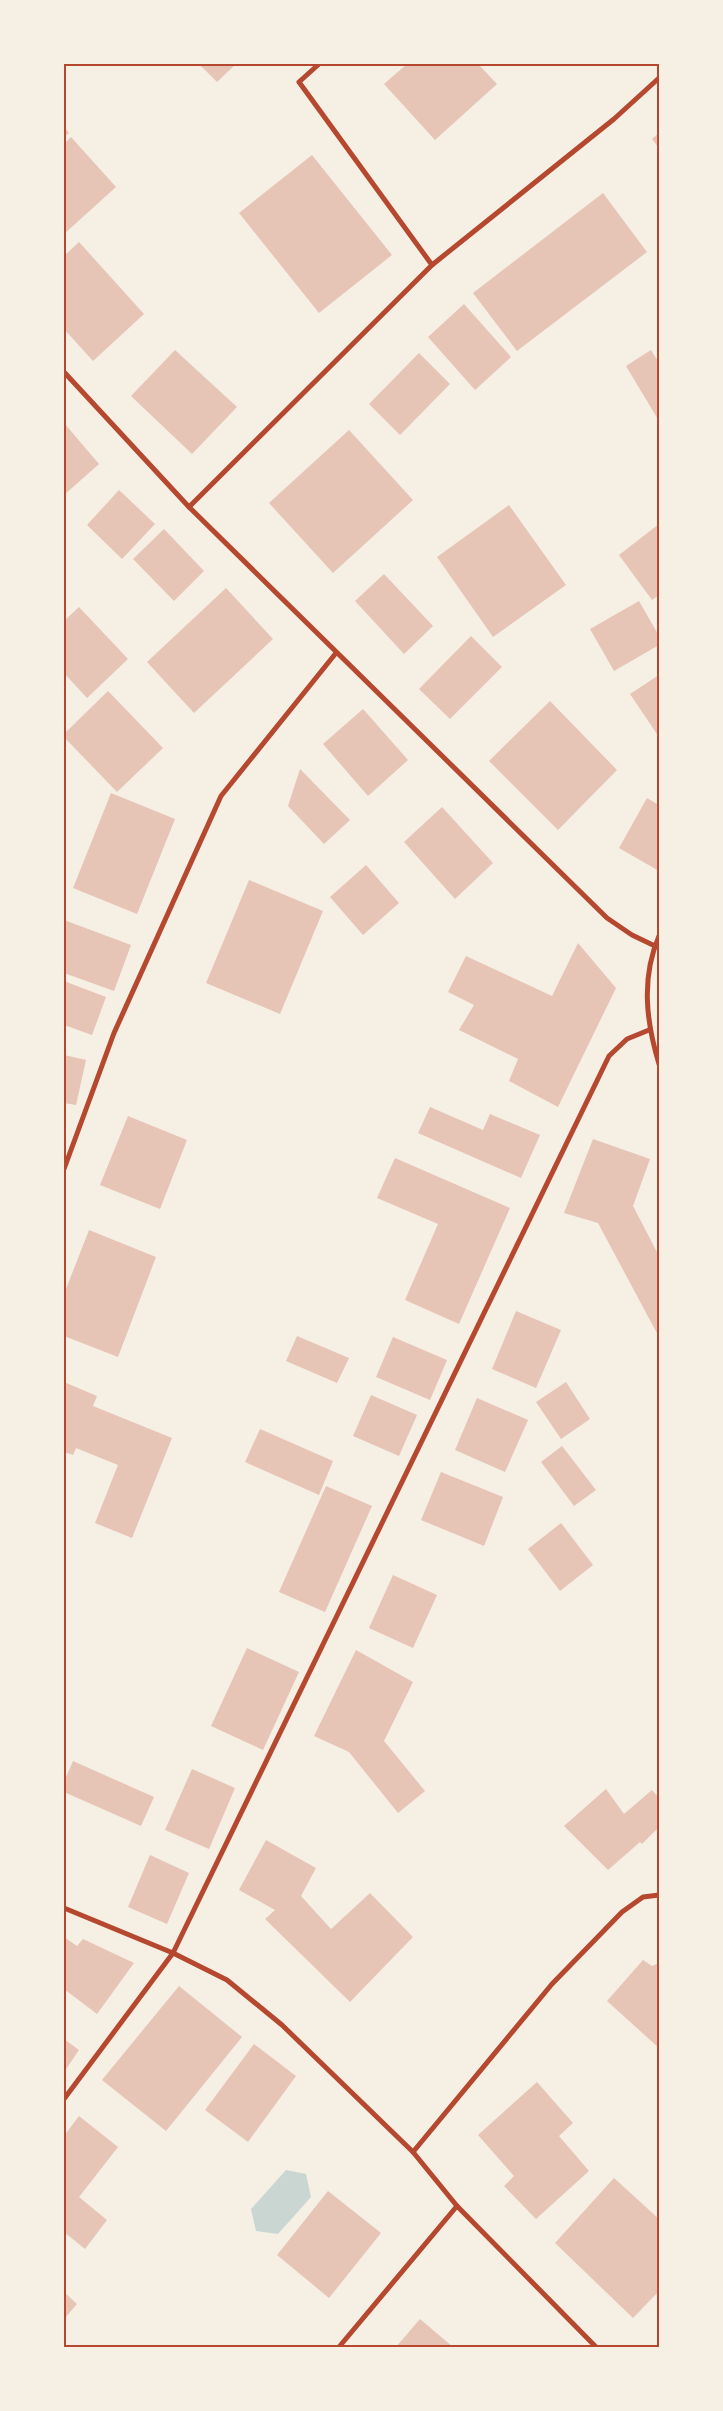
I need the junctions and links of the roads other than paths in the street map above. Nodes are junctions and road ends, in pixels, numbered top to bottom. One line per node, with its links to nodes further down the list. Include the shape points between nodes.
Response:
1 (319, 64): 3 (street, via 299,82)
2 (659, 78): 3 (street, via 614,119)
3 (432, 265): 5 (street)
4 (64, 372): 5 (street)
5 (189, 507): 6 (street)
6 (336, 654): 8 (street, via 607,918); 11 (street, via 221,796 114,1034)
7 (659, 936): 8 (street)
8 (655, 946): 9 (street, via 647,988)
9 (649, 1030): 10 (street); 14 (street, via 626,1039 609,1056)
10 (659, 1064)
11 (64, 1169)
12 (659, 1895): 16 (street, via 643,1897 622,1912 552,1984)
13 (64, 1908): 14 (street)
14 (173, 1953): 15 (street); 16 (street, via 227,1980 282,2025)
15 (64, 2099)
16 (413, 2152): 17 (street)
17 (456, 2206): 18 (street); 19 (street)
18 (339, 2347)
19 (596, 2347)

